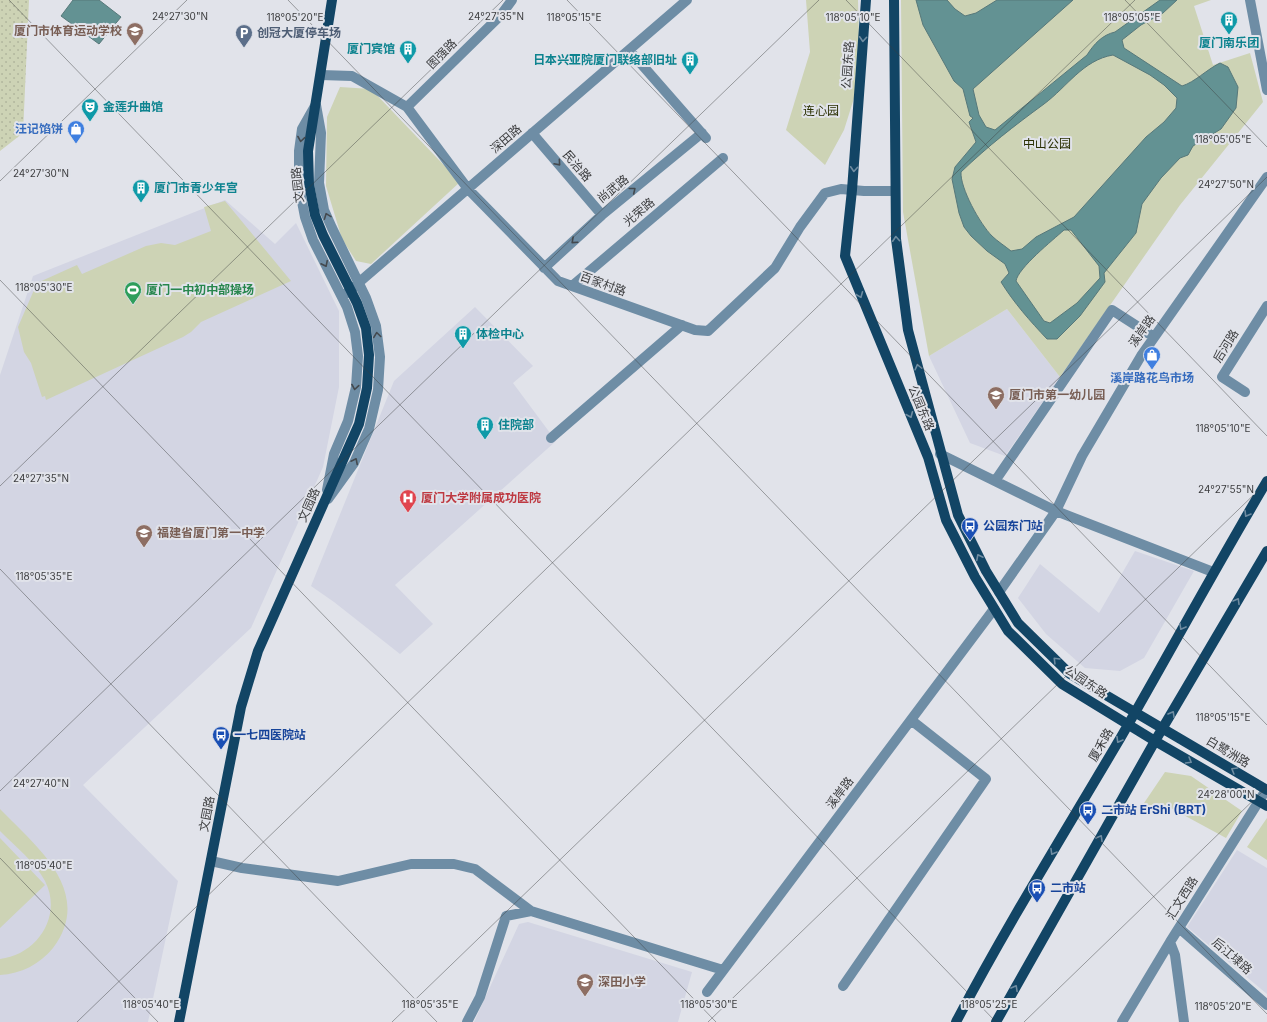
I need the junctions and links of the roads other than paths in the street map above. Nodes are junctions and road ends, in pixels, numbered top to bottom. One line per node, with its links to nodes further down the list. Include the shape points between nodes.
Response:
1 (332, 0): 8 (main road, 文园路)
2 (512, 0): 11 (street, 图强路, via 501,15)
3 (687, 0): 7 (street, 深田路)
4 (866, 0): 16 (main road, 公园东路, one-way to 16)
5 (894, 0): 17 (main road, 公园东路)
6 (1250, 0): 9 (street)
7 (629, 50): 12 (street, 深田路); 18 (street, 尚武路, one-way to 7, via 704,135)
8 (322, 75): 10 (main road, 文园路); 11 (street, 百家村路, via 352,76)
9 (1267, 90)
10 (316, 103): 20 (street, one-way to 10, via 324,210 319,183 320,133); 22 (street, one-way to 22, via 302,129 299,186 313,240); 31 (main road, 文园路, via 308,151 309,184 315,215 357,303 366,328 369,355 367,388 359,424)
11 (407, 108): 15 (street, 百家村路)
12 (532, 133): 15 (street, 深田路); 18 (street, 民治路, one-way to 18)
13 (723, 158): 21 (street, 光荣路)
14 (1267, 177): 25 (street, 溪岸路)
15 (468, 189): 19 (street, 百家村路); 20 (street, 深田路)
16 (852, 190): 17 (street, 百家村路); 24 (street, 百家村路, via 841,189 825,193 775,268 708,331); 36 (main road, 公园东路, one-way to 36, via 845,256 928,457 946,520)
17 (895, 191): 28 (main road, 公园东路, one-way to 17, via 908,330 896,239)
18 (602, 215): 19 (street, 尚武路, one-way to 19)
19 (544, 268): 21 (street, 百家村路, via 558,281)
20 (358, 282): 22 (street, 深田路); 31 (street, one-way to 20, via 354,463 369,428 378,390 380,357 376,326)
21 (572, 286): 24 (street, 百家村路)
22 (342, 297): 31 (street, one-way to 31, via 355,332 358,356 356,387 348,421 334,454)
23 (1267, 306): 26 (street, 后河路, via 1222,377)
24 (682, 325): 27 (street)
25 (1154, 337): 29 (street, via 1112,310); 32 (street, 溪岸路, via 1082,456)
26 (1245, 392)
27 (551, 438)
28 (940, 454): 29 (street); 35 (main road, 公园东路, one-way to 28, via 958,515)
29 (995, 481): 32 (street)
30 (1267, 481): 34 (main road, 厦禾路, one-way to 34)
31 (324, 504): 44 (main road, 文园路, via 256,658 241,707)
32 (1056, 511): 34 (street); 35 (street, 溪岸路)
33 (1267, 551): 40 (main road, one-way to 33)
34 (1214, 572): 37 (main road, 厦禾路, one-way to 37)
35 (999, 592): 37 (main road, 公园东路, one-way to 35, via 1070,674 1018,623)
36 (994, 609): 38 (street, 溪岸路); 39 (main road, 公园东路, via 1008,631 1062,684)
37 (1135, 711): 39 (main road, 厦禾路); 40 (main road, 白鹭洲路)
38 (911, 720): 48 (street, 溪岸路); 49 (street, via 986,778)
39 (1128, 724): 41 (main road, 公园东路); 54 (main road, 厦禾路, one-way to 54, via 984,969)
40 (1163, 728): 41 (main road); 42 (main road, 白鹭洲路, one-way to 40)
41 (1155, 741): 43 (main road, one-way to 43); 55 (main road, one-way to 41)
42 (1267, 790): 43 (street, 汇文西路)
43 (1263, 803): 46 (street, 汇文西路)
44 (211, 861): 45 (street, via 242,868 338,881 411,864 454,864 475,869); 52 (main road, 文园路)
45 (531, 912): 48 (street); 53 (street, via 506,916 480,997)
46 (1179, 928): 47 (street, 汇文西路); 51 (street, 后江埭路)
47 (1170, 942): 56 (street, 汇文西路); 57 (street, via 1175,955)
48 (723, 970): 50 (street, 溪岸路)
49 (843, 986)
50 (707, 992)
51 (1267, 1005)
52 (179, 1022)
53 (467, 1022)
54 (956, 1022)
55 (996, 1022)
56 (1122, 1022)
57 (1184, 1022)

